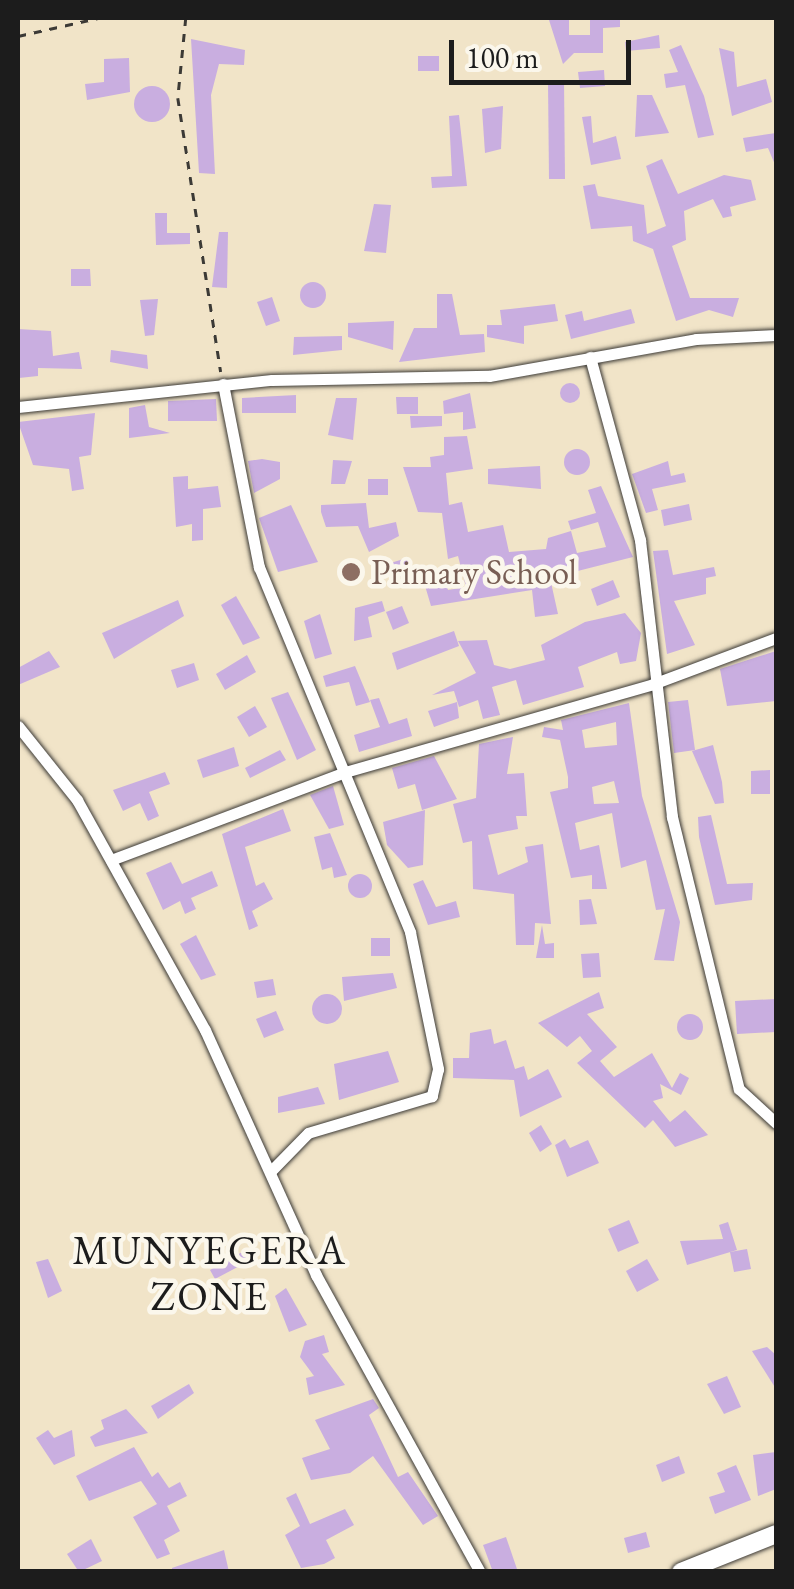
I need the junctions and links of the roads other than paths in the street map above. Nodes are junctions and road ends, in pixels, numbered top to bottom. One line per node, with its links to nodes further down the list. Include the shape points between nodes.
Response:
1 (776, 335): 2 (street)
2 (590, 357): 3 (street, via 432,381); 6 (street, via 640,540)
3 (222, 384): 4 (street); 8 (street, via 260,566)
4 (18, 407)
5 (776, 638): 6 (street)
6 (653, 684): 8 (street); 10 (street, via 672,817 739,1088)
7 (18, 726): 9 (street)
8 (344, 772): 9 (street); 11 (street, via 410,932 428,994 438,1086 420,1102 308,1133)
9 (111, 860): 11 (street)
10 (776, 1123)
11 (270, 1172): 13 (street, via 316,1275)
12 (776, 1534): 14 (main road)
13 (480, 1572)
14 (681, 1572)

